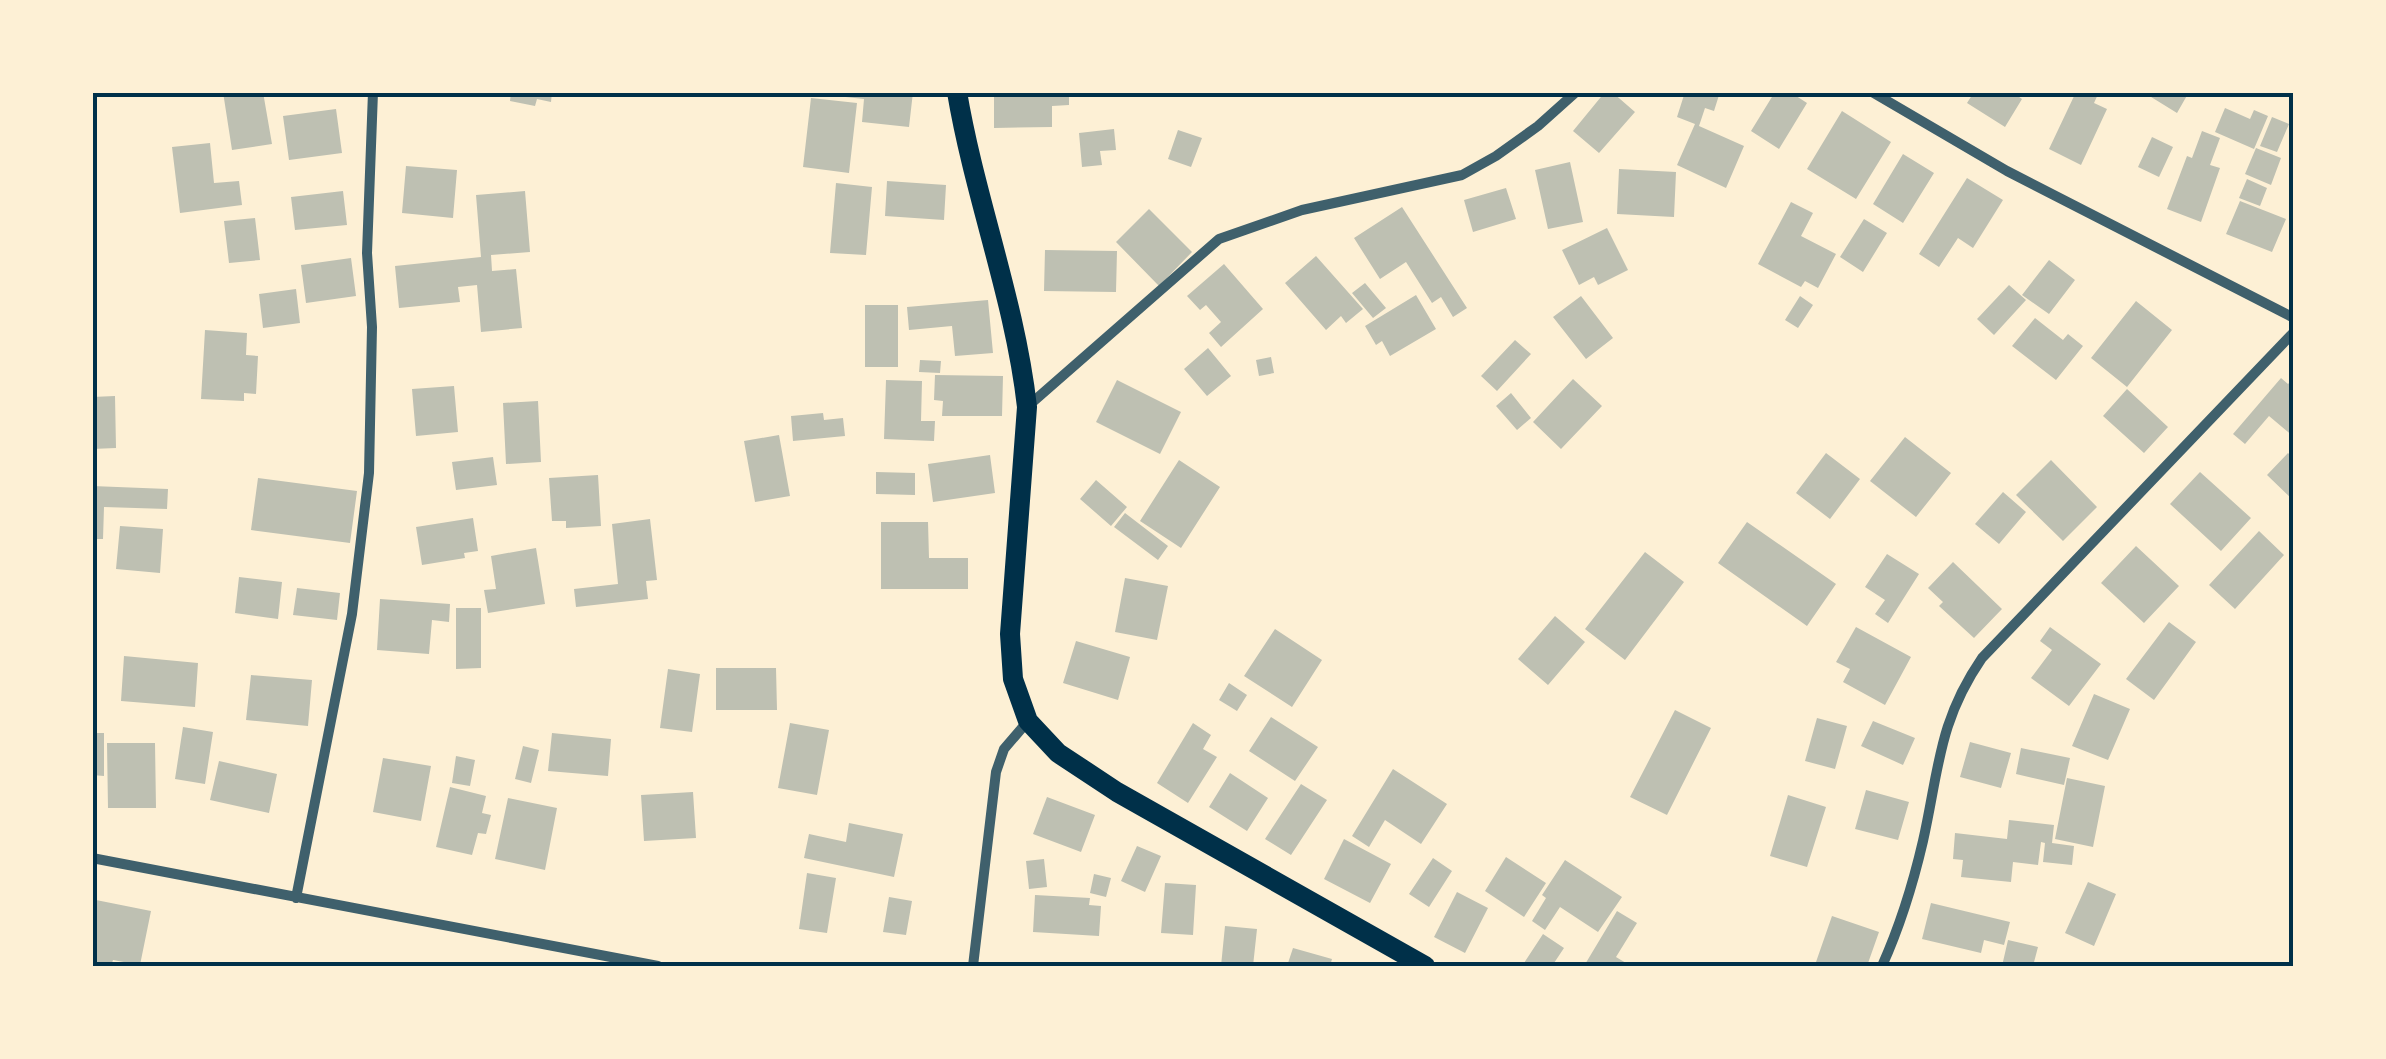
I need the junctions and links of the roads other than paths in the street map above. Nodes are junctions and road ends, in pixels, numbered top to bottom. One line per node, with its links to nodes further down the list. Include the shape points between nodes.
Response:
1 (373, 92): 10 (street, via 367,490 352,614)
2 (956, 92): 7 (main road)
3 (1576, 92): 7 (street, via 1538,126 1462,175 1302,210 1219,240)
4 (1872, 92): 5 (street, via 2007,171)
5 (2294, 318)
6 (2294, 332): 14 (street, via 1963,685 1936,764 1899,928)
7 (1027, 408): 8 (main road, via 1010,634 1013,679)
8 (1028, 721): 12 (street, via 1004,749 996,772); 13 (main road, via 1058,753 1117,792)
9 (92, 858): 10 (street)
10 (296, 898): 11 (street)
11 (658, 966)
12 (974, 966)
13 (1424, 966)
14 (1882, 966)

